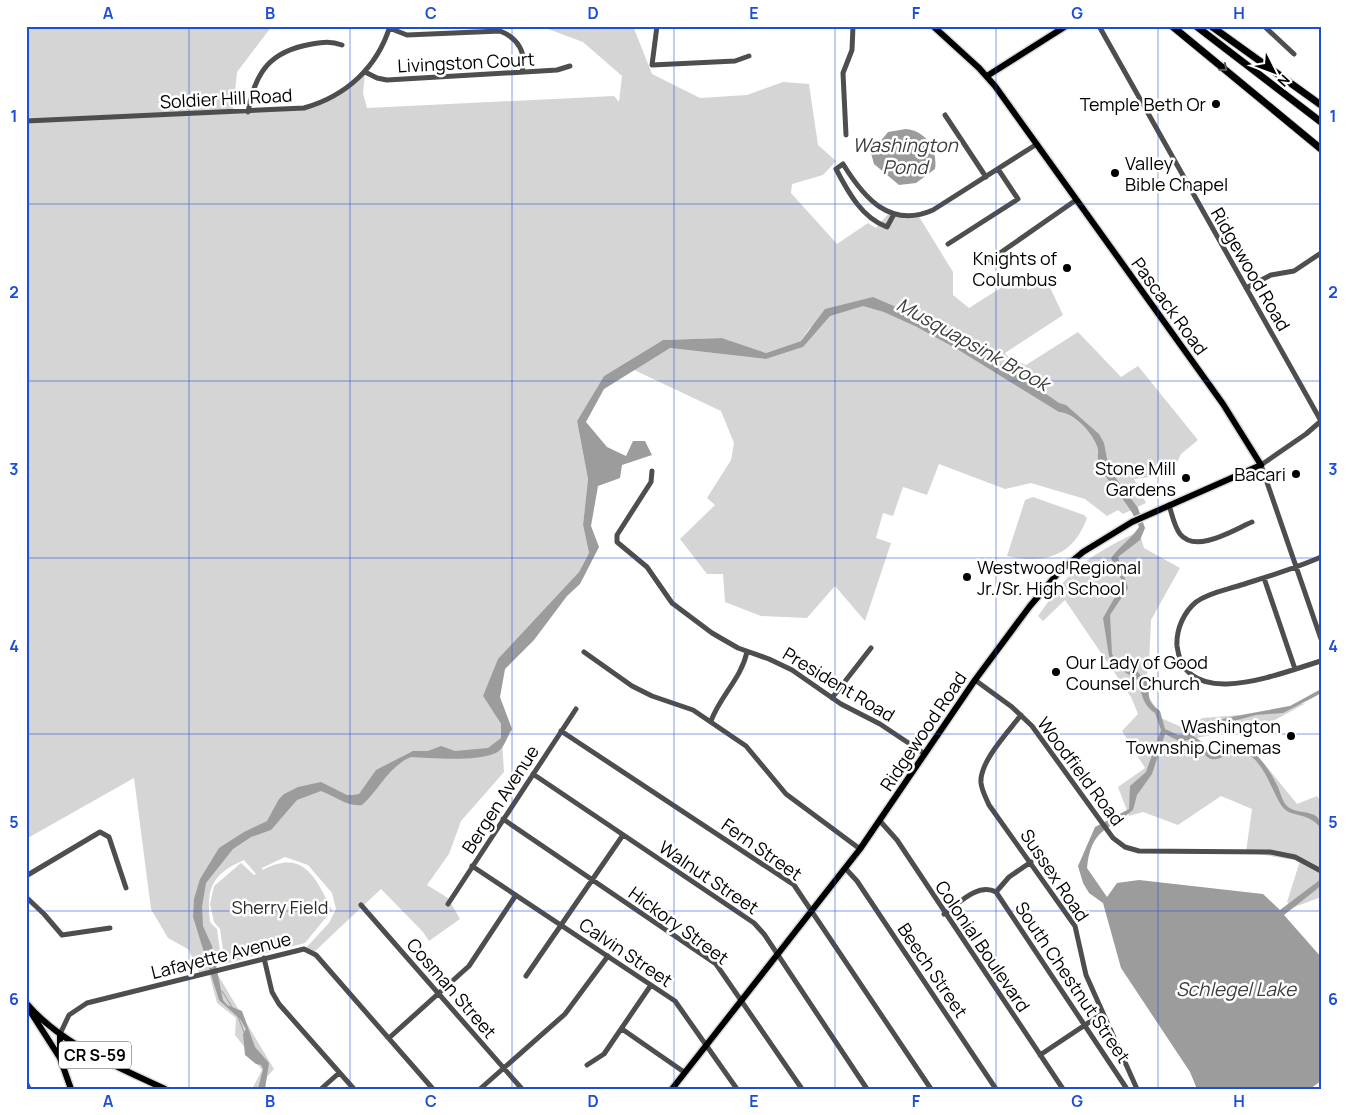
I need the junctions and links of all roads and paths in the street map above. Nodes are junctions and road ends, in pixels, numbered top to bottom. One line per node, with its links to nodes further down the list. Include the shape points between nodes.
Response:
1 (657, 26): 14 (street, via 652,65 735,61)
2 (853, 26): 24 (street, via 852,50 843,73)
3 (933, 26): 18 (main road, Pascack Road)
4 (1066, 26): 11 (main road)
5 (1099, 26): 34 (street, Ridgewood Road)
6 (1172, 26): 26 (highway, one-way to 26)
7 (1196, 26): 23 (highway)
8 (1211, 26): 19 (highway)
9 (1264, 26): 13 (street)
10 (389, 27): 16 (street, Soldier Hill Road, via 379,52); 17 (street, via 407,35 500,31 512,37 520,47 524,58)
11 (1056, 29): 18 (main road)
12 (342, 44): 20 (street, via 332,41 295,47 278,56 259,76)
13 (1294, 54)
14 (749, 56)
15 (570, 66): 17 (street, Livingston Court)
16 (365, 72): 17 (street, Livingston Court, via 387,80); 20 (street, Soldier Hill Road, via 343,91 316,104 292,110)
17 (522, 72)
18 (987, 76): 25 (main road, Pascack Road)
19 (1321, 105)
20 (248, 112): 22 (street, Soldier Hill Road)
21 (945, 115): 28 (street)
22 (26, 121)
23 (1321, 122)
24 (846, 135)
25 (1037, 144): 27 (street); 29 (main road, Pascack Road)
26 (1321, 149)
27 (998, 169): 28 (street); 31 (street, via 1018,199)
28 (986, 177): 30 (street, via 925,213 911,216)
29 (1076, 200): 33 (street); 36 (main road, Pascack Road, via 1223,404)
30 (894, 214): 30 (street, via 887,227 881,225 860,208 836,169 843,164 864,194)
31 (948, 244)
32 (1321, 253): 34 (street, via 1294,271 1271,275)
33 (990, 260)
34 (1246, 288): 35 (street, Ridgewood Road)
35 (1321, 421): 36 (street)
36 (1261, 465): 38 (main road, Ridgewood Road); 41 (street, Pascack Road)
37 (652, 471): 46 (street, President Road, via 651,482 617,535 617,542 647,567 664,594 680,610)
38 (1169, 505): 39 (street, via 1180,533 1193,542 1204,541); 49 (main road, Ridgewood Road, via 1132,522 1083,552 1059,572)
39 (1252, 522)
40 (1321, 557): 41 (street)
41 (1296, 568): 42 (street); 43 (street, Pascack Road)
42 (1264, 578): 48 (street); 48 (street, via 1206,596 1194,604 1180,625 1179,654 1195,676 1216,684 1244,683)
43 (1321, 639)
44 (871, 648): 50 (street)
45 (584, 652): 53 (street, via 642,692 684,705)
46 (747, 652): 50 (street, President Road, via 781,664); 53 (street, via 741,672)
47 (1321, 661): 48 (street)
48 (1294, 669)
49 (975, 680): 52 (street, Woodfield Road); 55 (main road, Ridgewood Road)
50 (832, 698): 55 (street, President Road)
51 (576, 709): 54 (street, Bergen Avenue)
52 (1021, 715): 61 (street, Sussex Road, via 986,762 981,782 989,805); 64 (street, Woodfield Road, via 1118,843 1139,851 1270,852 1295,857)
53 (711, 721): 60 (street, via 753,752 786,794)
54 (562, 731): 56 (street, Bergen Avenue); 73 (street, Fern Street, via 794,885)
55 (925, 754): 58 (main road, Ridgewood Road)
56 (533, 774): 57 (street, Bergen Avenue); 59 (street, Walnut Street)
57 (503, 819): 62 (street, Bergen Avenue); 66 (street, Hickory Street)
58 (880, 821): 60 (main road, Ridgewood Road); 74 (street, Colonial Boulevard, via 897,840)
59 (623, 835): 66 (street); 77 (street, Walnut Street, via 754,923)
60 (860, 848): 63 (main road, Ridgewood Road)
61 (1031, 862): 68 (street, via 1009,877); 85 (street, Sussex Road, via 1075,926 1084,968)
62 (472, 866): 69 (street, Calvin Street); 71 (street, Bergen Avenue)
63 (845, 868): 73 (main road, Ridgewood Road); 112 (street, Beech Street, via 857,881)
64 (1318, 869)
65 (26, 876): 67 (street, via 97,832 103,832 109,837)
66 (592, 880): 75 (street); 83 (street, Hickory Street, via 716,964)
67 (126, 888)
68 (996, 892): 74 (street, via 978,890); 86 (street, South Chestnut Street)
69 (516, 895): 75 (street, Calvin Street); 82 (street, via 479,954)
70 (26, 897): 76 (street, via 62,935)
71 (448, 904)
72 (361, 905): 82 (street, Cosman Street)
73 (812, 911): 77 (main road, Ridgewood Road); 111 (street, Fern Street)
74 (944, 914): 91 (street, Colonial Boulevard)
75 (562, 926): 78 (street, Calvin Street); 80 (street)
76 (110, 928)
77 (777, 954): 83 (main road, Ridgewood Road); 110 (street, Walnut Street)
78 (608, 956): 81 (street, Calvin Street); 94 (street, via 565,1014)
79 (264, 958): 88 (street, Lafayette Avenue, via 87,1002 69,1015); 89 (street, Lafayette Avenue, via 298,949 312,951); 95 (street, via 272,992 279,1004)
80 (526, 976)
81 (651, 985): 87 (street); 90 (street, Calvin Street, via 675,1001)
82 (439, 994): 89 (street); 94 (street, Cosman Street)
83 (741, 998): 90 (main road, Ridgewood Road); 109 (street, Hickory Street)
84 (26, 1004): 88 (main road); 92 (main road)
85 (1103, 1013): 86 (street); 114 (street, Sussex Road)
86 (1085, 1025): 91 (street); 99 (street, South Chestnut Street)
87 (622, 1029): 93 (street, via 604,1054); 96 (street)
88 (60, 1034): 92 (main road); 102 (main road, CR S-59)
89 (389, 1038): 98 (street, Lafayette Avenue)
90 (707, 1044): 96 (main road, Ridgewood Road); 108 (street, Calvin Street)
91 (1040, 1055): 113 (street, Colonial Boulevard)
92 (60, 1058): 101 (main road)
93 (587, 1065)
94 (504, 1068): 105 (street); 106 (street, Cosman Street)
95 (339, 1072): 103 (street); 104 (street)
96 (684, 1072): 107 (main road, Ridgewood Road)
97 (26, 1082): 100 (street)
98 (431, 1088)
99 (1126, 1088)
100 (29, 1089)
101 (71, 1089)
102 (165, 1089)
103 (321, 1089)
104 (354, 1089)
105 (480, 1089)
106 (522, 1089)
107 (672, 1089)
108 (737, 1089)
109 (802, 1089)
110 (867, 1089)
111 (931, 1089)
112 (996, 1089)
113 (1062, 1089)
114 (1137, 1089)

